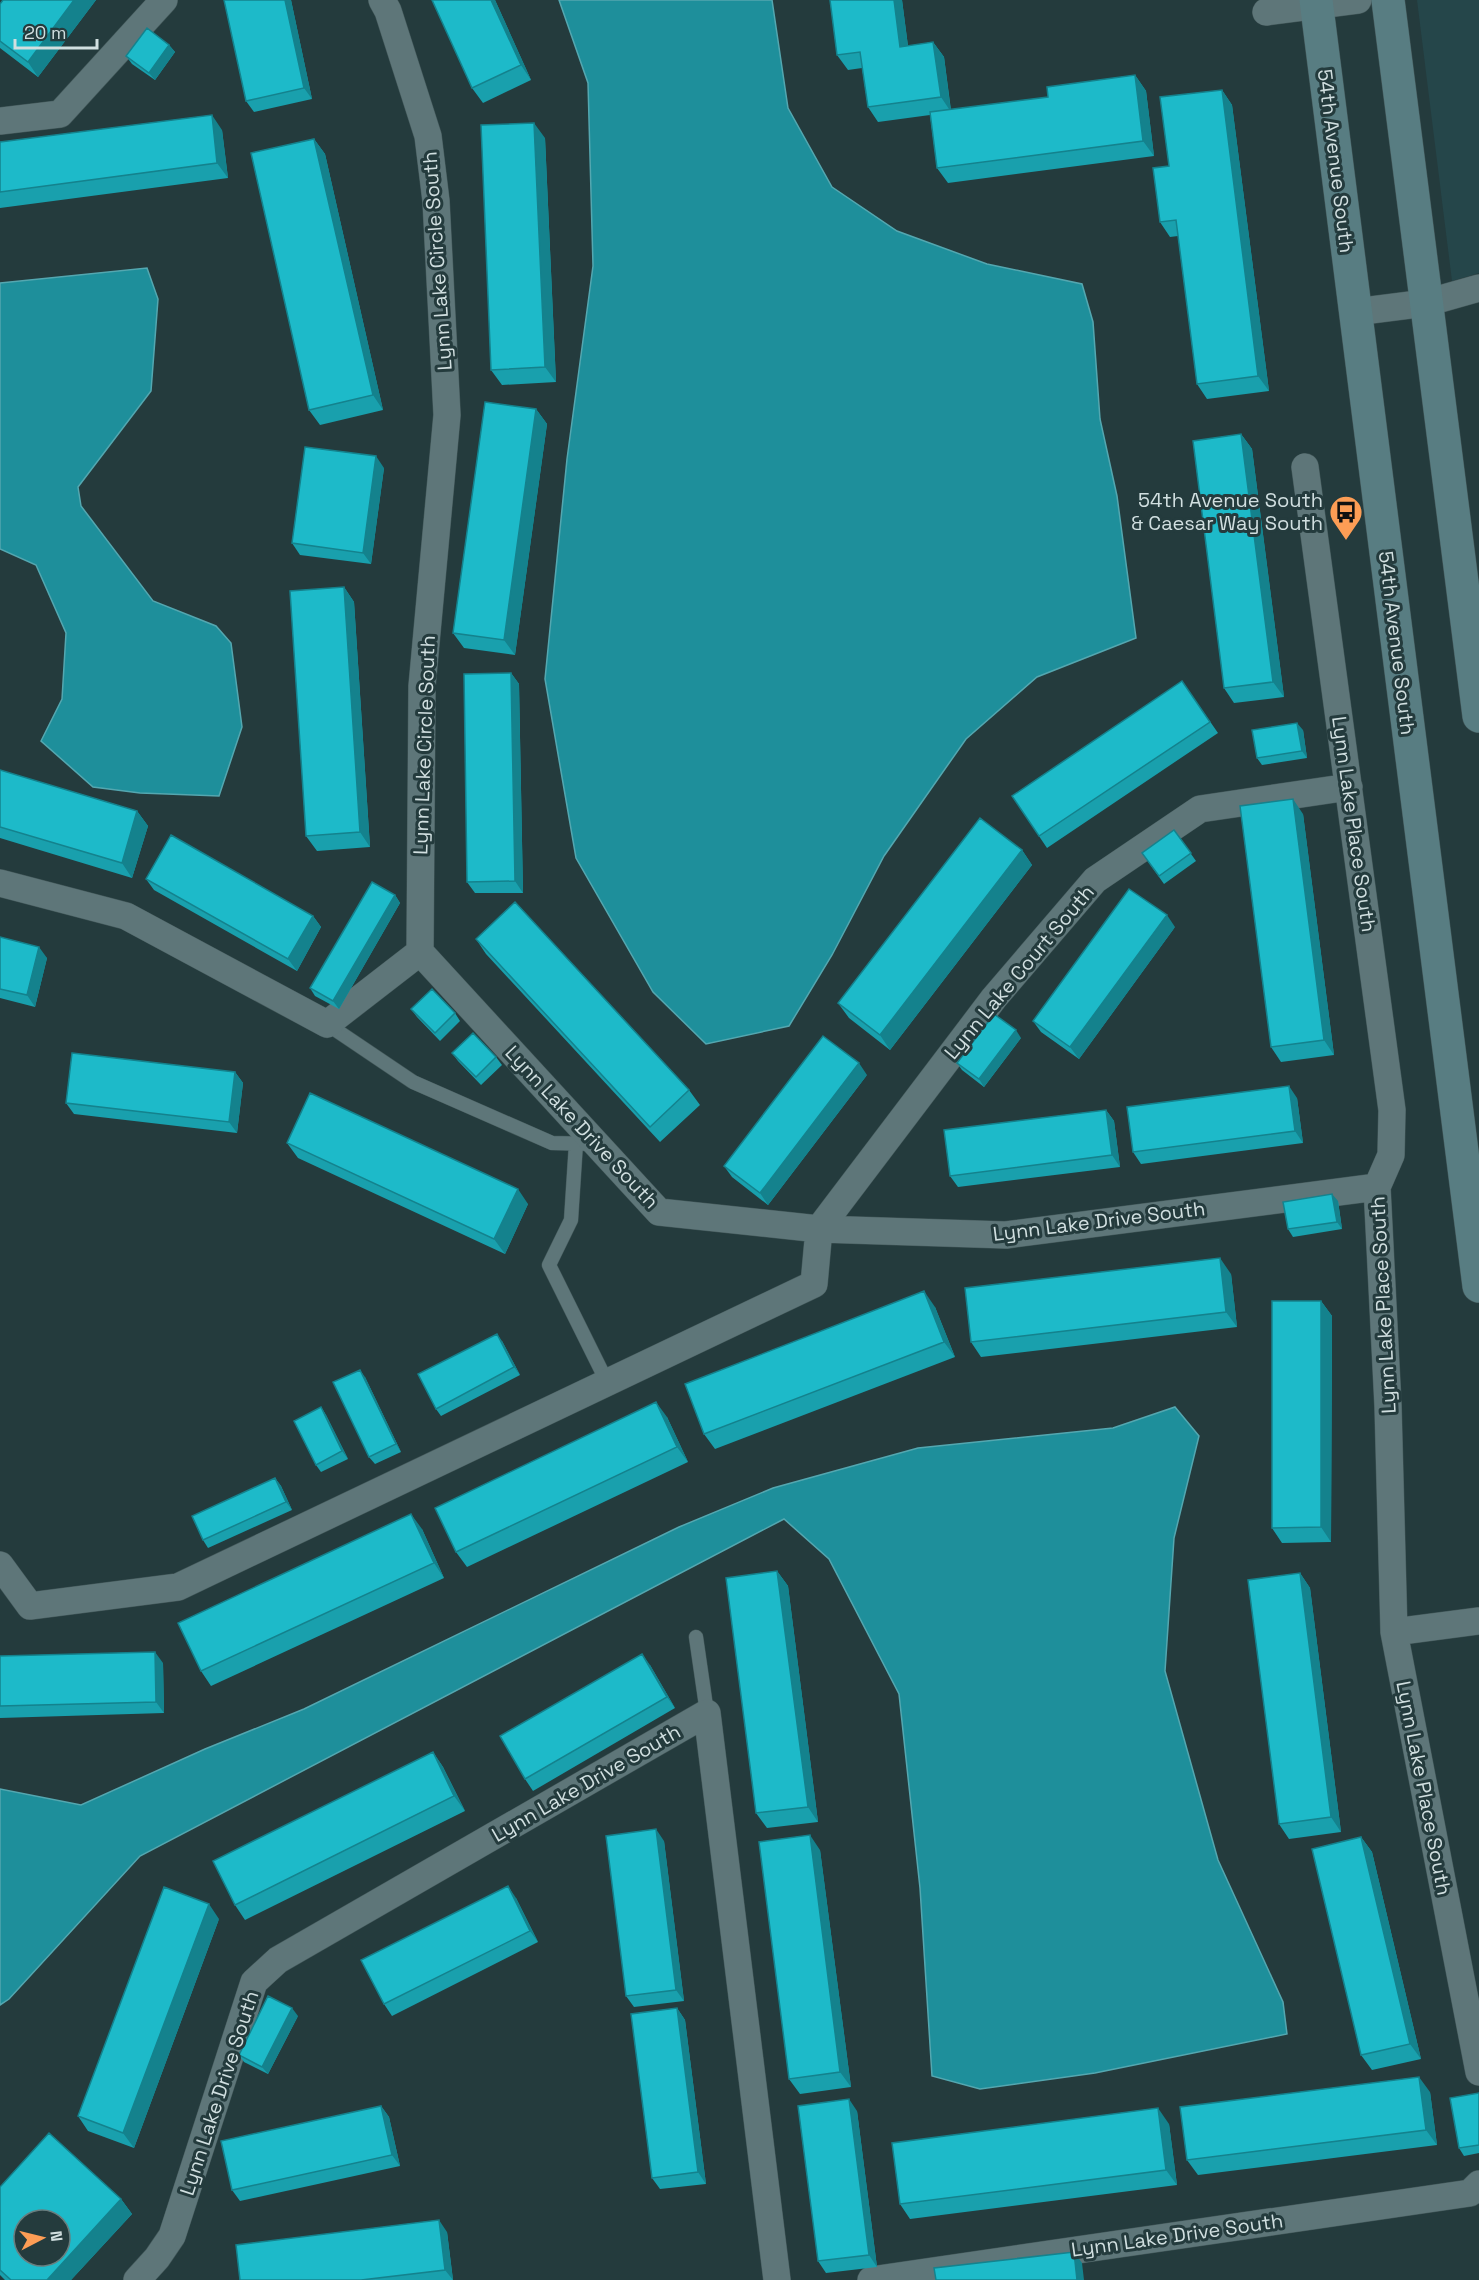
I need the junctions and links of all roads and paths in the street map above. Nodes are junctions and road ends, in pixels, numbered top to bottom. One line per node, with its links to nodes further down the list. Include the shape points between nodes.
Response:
1 (164, 0): 7 (street, via 60,114)
2 (382, 0): 15 (street, Lynn Lake Circle South, via 428,136 436,201 447,415 422,686)
3 (1358, 0): 5 (street)
4 (1388, 0): 9 (main road)
5 (1317, 3): 6 (street); 10 (main road, 54th Avenue South)
6 (1266, 12)
7 (0, 121)
8 (1479, 288): 9 (street)
9 (1426, 303): 10 (street); 12 (main road)
10 (1355, 312): 20 (main road, 54th Avenue South)
11 (1305, 466): 13 (street, Lynn Lake Place South)
12 (1479, 716)
13 (1349, 787): 18 (street, Lynn Lake Place South, via 1392,1110 1391,1155); 19 (street, Lynn Lake Court South, via 1200,809 1095,880 994,998)
14 (0, 883): 16 (street, via 126,916)
15 (420, 952): 16 (street); 17 (street, Lynn Lake Drive South)
16 (327, 1024): 17 (lane, via 413,1082 552,1143)
17 (586, 1144): 19 (street, Lynn Lake Drive South, via 659,1212); 21 (lane, via 571,1220 549,1265)
18 (1377, 1186): 19 (street, Lynn Lake Drive South, via 1005,1235); 24 (street, Lynn Lake Place South)
19 (819, 1229): 21 (street, via 814,1284)
20 (1479, 1286)
21 (607, 1382): 22 (street, via 178,1587 30,1606)
22 (0, 1565)
23 (1479, 1621): 24 (street)
24 (1394, 1632): 27 (street, Lynn Lake Place South)
25 (696, 1637): 26 (lane)
26 (707, 1713): 29 (street, Lynn Lake Drive South, via 278,1960 254,1982 172,2236); 30 (street, Lynn Lake Drive South)
27 (1479, 2072)
28 (1479, 2184): 31 (street, Lynn Lake Drive South, via 1470,2193)
29 (137, 2280)
30 (777, 2280)
31 (871, 2280)

